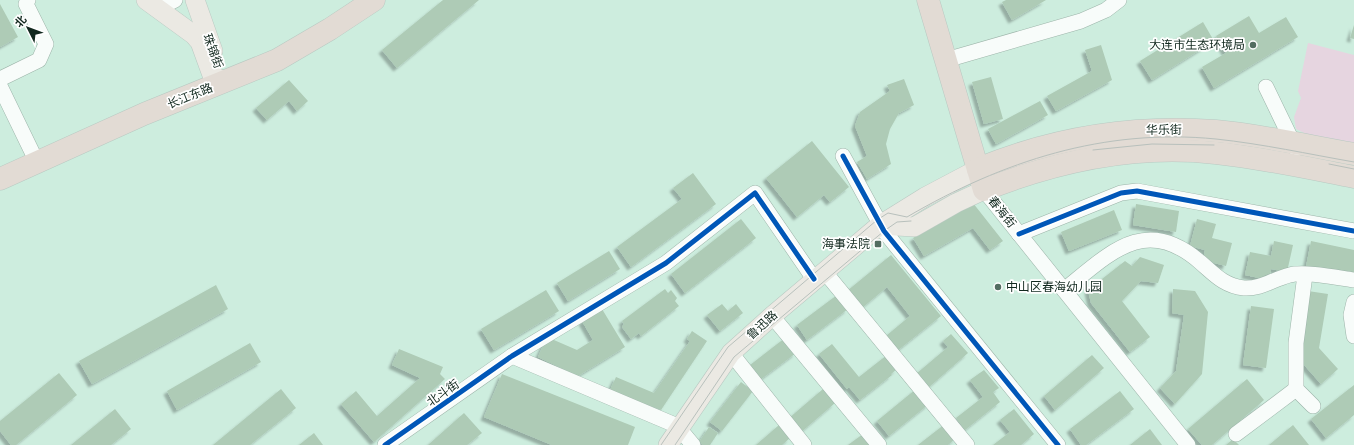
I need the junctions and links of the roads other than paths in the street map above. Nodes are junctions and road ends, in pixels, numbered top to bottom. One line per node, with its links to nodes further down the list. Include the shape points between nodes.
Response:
1 (28, 0): 11 (street, via 26,4 46,44 39,60)
2 (175, 0): 8 (street, via 167,4)
3 (195, 0): 10 (main road, 珠锦街)
4 (353, 0): 10 (highway, 长江东路, via 272,49)
5 (374, 0): 10 (highway, 长江东路, via 277,60)
6 (928, 0): 9 (highway, 春海街)
7 (1119, 0): 9 (street, via 1081,21)
8 (151, 3): 10 (main road, 珠锦街, via 194,34)
9 (946, 60): 20 (highway, 春海街)
10 (219, 76): 15 (highway, 长江东路, via 140,104); 22 (highway, 长江东路, via 144,114)
11 (0, 79)
12 (0, 86): 15 (street)
13 (1266, 87): 14 (street)
14 (1293, 143): 16 (highway, 华乐街); 19 (street); 20 (highway, 华乐街, via 1217,131 1168,130 1120,133 1060,142)
15 (32, 152): 18 (highway, 长江东路)
16 (1354, 154)
17 (843, 156): 24 (street)
18 (0, 166)
19 (1305, 168): 21 (highway, 华乐街); 23 (highway, 华乐街, via 1215,152 1152,152 1065,163)
20 (978, 169): 23 (highway, 春海街); 24 (main road, 鲁迅路)
21 (1354, 178)
22 (0, 179)
23 (984, 190): 24 (main road, via 914,228); 26 (street, 春海街)
24 (880, 225): 27 (main road, 鲁迅路); 46 (street)
25 (1354, 231): 26 (street, via 1137,191 1121,192)
26 (1019, 234): 30 (street, 春海街)
27 (819, 275): 32 (main road, 鲁迅路); 35 (street, 北斗街, via 755,193 666,263); 45 (street)
28 (1305, 275): 29 (street); 30 (street, via 1291,274 1260,287 1244,288 1230,285 1217,278 1188,251 1173,243 1154,239 1134,242 1115,249); 36 (street, via 1296,343)
29 (1354, 280)
30 (1064, 290): 47 (street, 春海街)
31 (1354, 302): 33 (street)
32 (772, 316): 34 (main road, 鲁迅路); 44 (street)
33 (1354, 336)
34 (731, 353): 38 (main road, 鲁迅路); 43 (street)
35 (512, 356): 38 (street); 40 (street, 北斗街)
36 (1296, 388): 37 (street); 39 (street)
37 (1314, 406)
38 (680, 427): 41 (main road, 鲁迅路); 42 (street)
39 (1236, 434)
40 (385, 445)
41 (668, 445)
42 (693, 445)
43 (804, 445)
44 (879, 445)
45 (967, 445)
46 (1058, 445)
47 (1188, 445)

